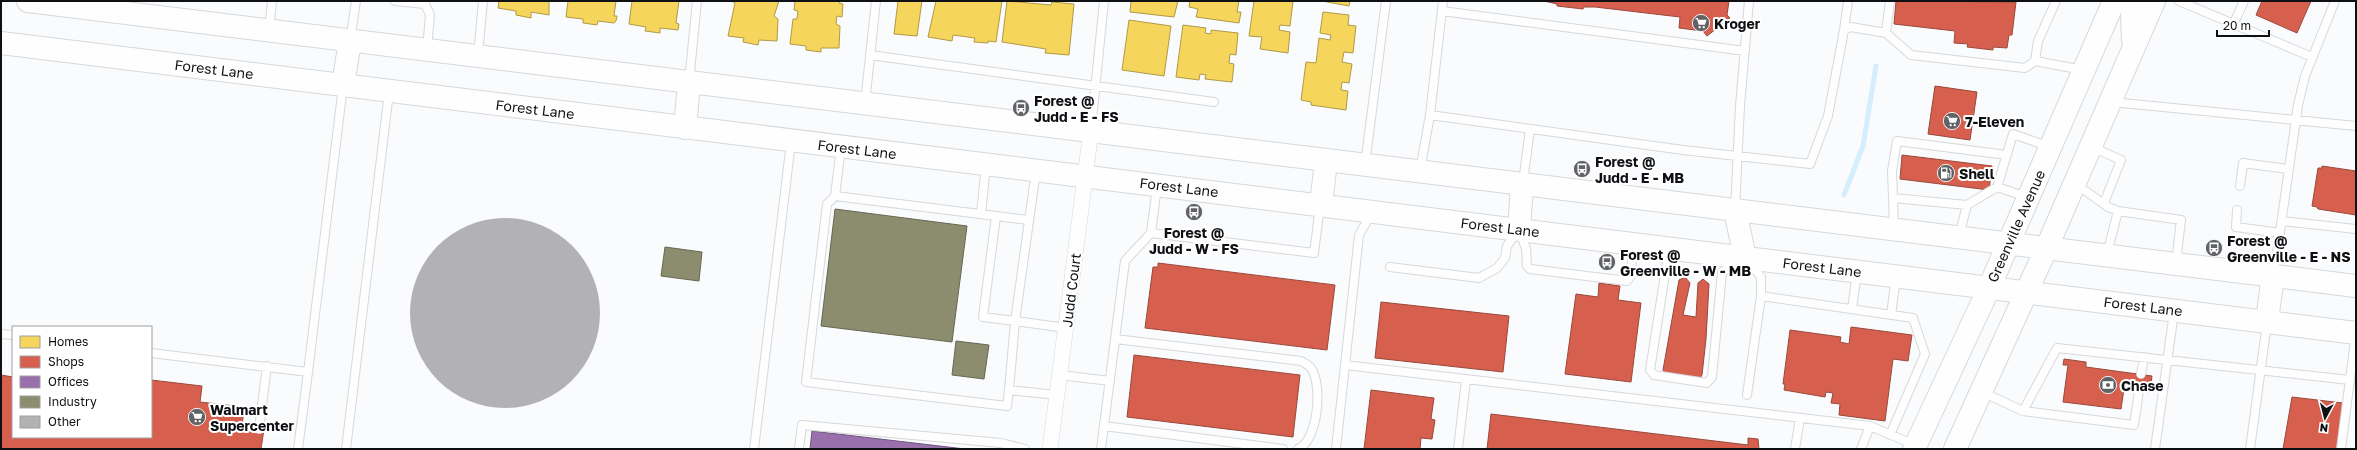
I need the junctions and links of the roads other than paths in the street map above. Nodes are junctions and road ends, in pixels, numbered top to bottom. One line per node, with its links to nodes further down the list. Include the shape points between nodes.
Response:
1 (28, 1): 22 (main road)
2 (272, 1): 26 (lane)
3 (356, 1): 29 (lane)
4 (395, 1): 21 (lane)
5 (483, 1): 34 (lane)
6 (697, 1): 38 (lane)
7 (876, 1): 33 (lane)
8 (1104, 1): 39 (lane)
9 (1386, 1): 59 (lane)
10 (1443, 1): 23 (lane)
11 (1749, 1): 32 (lane)
12 (1848, 1): 25 (lane)
13 (1890, 1): 27 (lane)
14 (2056, 1): 36 (lane, via 2038,40)
15 (2114, 1): 37 (main road, Greenville Avenue)
16 (2136, 1): 31 (main road, via 2132,15)
17 (2154, 1): 31 (main road)
18 (2179, 1): 24 (lane)
19 (2244, 1): 24 (lane)
20 (2336, 1): 35 (lane)
21 (413, 2): 28 (lane, via 425,4 430,15)
22 (122, 7): 26 (main road)
23 (1442, 11): 32 (lane); 45 (lane)
24 (2233, 25): 35 (lane)
25 (1844, 30): 27 (lane, via 1851,27); 55 (lane, via 1828,116 1810,164)
26 (268, 31): 29 (main road)
27 (1886, 33): 36 (lane, via 1911,55 2025,68)
28 (428, 40): 29 (main road); 34 (main road)
29 (350, 41): 40 (main road)
30 (1, 43): 40 (main road, Forest Lane)
31 (2134, 47): 43 (main road)
32 (1745, 50): 55 (lane)
33 (870, 55): 39 (lane); 44 (lane)
34 (478, 56): 38 (main road)
35 (2312, 57): 46 (lane, via 2304,76)
36 (2034, 61): 37 (lane)
37 (2084, 70): 54 (main road, Greenville Avenue)
38 (689, 82): 44 (main road); 48 (main road)
39 (1095, 84): 42 (lane); 50 (lane)
40 (343, 85): 41 (main road, Forest Lane); 120 (lane)
41 (389, 90): 48 (main road, Forest Lane); 141 (lane)
42 (1214, 102)
43 (2110, 102): 46 (lane); 52 (main road)
44 (864, 104): 50 (main road)
45 (1430, 115): 49 (lane); 62 (lane)
46 (2295, 119): 47 (lane); 60 (lane)
47 (2356, 126)
48 (685, 128): 51 (main road, Forest Lane)
49 (1530, 129): 55 (lane); 66 (lane)
50 (1091, 131): 57 (main road); 63 (street, Judd Court)
51 (791, 141): 53 (main road, Forest Lane); 142 (lane)
52 (2091, 146): 64 (main road); 72 (lane, via 2121,160)
53 (842, 147): 58 (main road, Forest Lane); 69 (lane)
54 (2051, 147): 56 (lane, via 2013,134); 70 (main road, Greenville Avenue)
55 (1738, 155): 77 (lane)
56 (2007, 155): 68 (lane); 71 (lane, via 1897,141 1892,171)
57 (1326, 161): 59 (main road); 73 (main road)
58 (986, 164): 61 (main road, Forest Lane); 79 (lane)
59 (1364, 165): 62 (main road)
60 (2288, 169): 67 (lane, via 2244,163); 82 (lane)
61 (1036, 170): 63 (main road, Forest Lane); 81 (lane)
62 (1420, 172): 66 (main road)
63 (1086, 176): 65 (main road, Forest Lane); 109 (street, Judd Court)
64 (2075, 184): 72 (lane); 91 (main road)
65 (1158, 185): 73 (main road, Forest Lane); 87 (lane)
66 (1522, 185): 77 (main road); 84 (main road)
67 (2240, 186)
68 (1997, 187): 70 (lane); 74 (lane)
69 (835, 196): 79 (lane); 126 (lane, via 827,204 806,382 1007,406)
70 (2028, 197): 90 (main road, Greenville Avenue)
71 (1893, 198): 74 (lane); 85 (lane)
72 (2104, 203): 78 (lane)
73 (1320, 205): 76 (main road, Forest Lane); 87 (lane, via 1314,253)
74 (1967, 205): 88 (lane)
75 (2238, 210): 86 (lane, via 2236,227)
76 (1372, 211): 84 (main road, Forest Lane); 117 (lane, via 1359,235)
77 (1735, 211): 85 (main road); 94 (main road)
78 (2118, 211): 93 (lane); 95 (lane, via 2181,220)
79 (981, 214): 80 (lane)
80 (996, 216): 81 (lane); 107 (lane, via 983,317)
81 (1029, 220): 107 (lane)
82 (2282, 221): 83 (lane); 86 (lane)
83 (2356, 229)
84 (1519, 230): 89 (main road, Forest Lane); 89 (lane, via 1526,248 1527,266 1530,269 1627,281 1630,277); 96 (lane, via 1507,246 1504,258 1497,268 1479,278)
85 (1894, 230): 88 (main road)
86 (2280, 233): 98 (lane)
87 (1151, 234): 113 (lane, via 1125,261)
88 (1959, 237): 90 (main road)
89 (1634, 243): 92 (main road, Forest Lane)
90 (2007, 243): 91 (main road); 101 (main road, Greenville Avenue)
91 (2047, 247): 93 (main road); 102 (main road)
92 (1669, 248): 94 (main road, Forest Lane); 94 (lane, via 1650,370 1654,375 1707,383 1712,377 1722,272)
93 (2107, 255): 95 (main road)
94 (1745, 257): 97 (main road, Forest Lane); 103 (lane, via 1760,277)
95 (2176, 263): 98 (main road)
96 (1390, 267)
97 (1857, 271): 99 (main road, Forest Lane); 104 (lane)
98 (2274, 275): 100 (main road); 108 (main road)
99 (1896, 276): 101 (main road, Forest Lane); 106 (lane)
100 (2356, 286)
101 (1988, 288): 102 (main road, Forest Lane); 138 (main road, Greenville Avenue)
102 (2027, 292): 105 (main road, Forest Lane); 128 (main road)
103 (1761, 296): 104 (lane); 129 (lane)
104 (1852, 309): 106 (lane)
105 (2175, 310): 108 (main road, Forest Lane); 116 (lane)
106 (1891, 315): 136 (lane, via 1913,318 1925,354)
107 (1015, 321): 109 (lane); 126 (lane)
108 (2267, 321): 110 (main road, Forest Lane); 119 (lane)
109 (1066, 328): 122 (street, Judd Court)
110 (2356, 332): 124 (lane)
111 (1, 334): 112 (lane)
112 (12, 335)
113 (1115, 338): 125 (lane); 148 (lane, via 1301,361 1311,367 1316,380 1318,398 1312,434 1303,447)
114 (152, 353): 118 (lane)
115 (2144, 357): 116 (lane); 121 (lane); 131 (lane, via 2057,348)
116 (2168, 360): 119 (lane); 153 (lane)
117 (1345, 365): 123 (lane); 149 (lane)
118 (267, 366): 120 (lane); 135 (lane)
119 (2260, 370): 124 (lane); 154 (lane)
120 (308, 372): 140 (lane)
121 (2141, 374)
122 (1060, 375): 125 (lane); 130 (street, Judd Court)
123 (1466, 380): 132 (lane); 150 (lane)
124 (2350, 380): 155 (lane)
125 (1110, 381): 133 (lane)
126 (1009, 390): 130 (lane)
127 (2139, 391): 131 (lane, via 2134,425)
128 (1982, 392): 131 (lane); 139 (main road)
129 (1747, 394)
130 (1057, 395): 145 (street, Judd Court)
131 (2023, 411)
132 (1800, 418): 134 (lane); 151 (lane)
133 (1104, 426): 146 (lane); 147 (lane)
134 (1870, 426): 136 (lane); 152 (lane)
135 (259, 429)
136 (1890, 435): 138 (lane)
137 (1001, 446): 143 (lane, via 802,425); 144 (lane)
138 (1915, 447)
139 (1960, 448)
140 (298, 449)
141 (346, 449)
142 (754, 449)
143 (799, 449)
144 (1025, 449)
145 (1050, 449)
146 (1101, 449)
147 (1283, 449)
148 (1298, 449)
149 (1336, 449)
150 (1458, 449)
151 (1795, 449)
152 (1861, 449)
153 (2155, 449)
154 (2250, 449)
155 (2341, 449)

